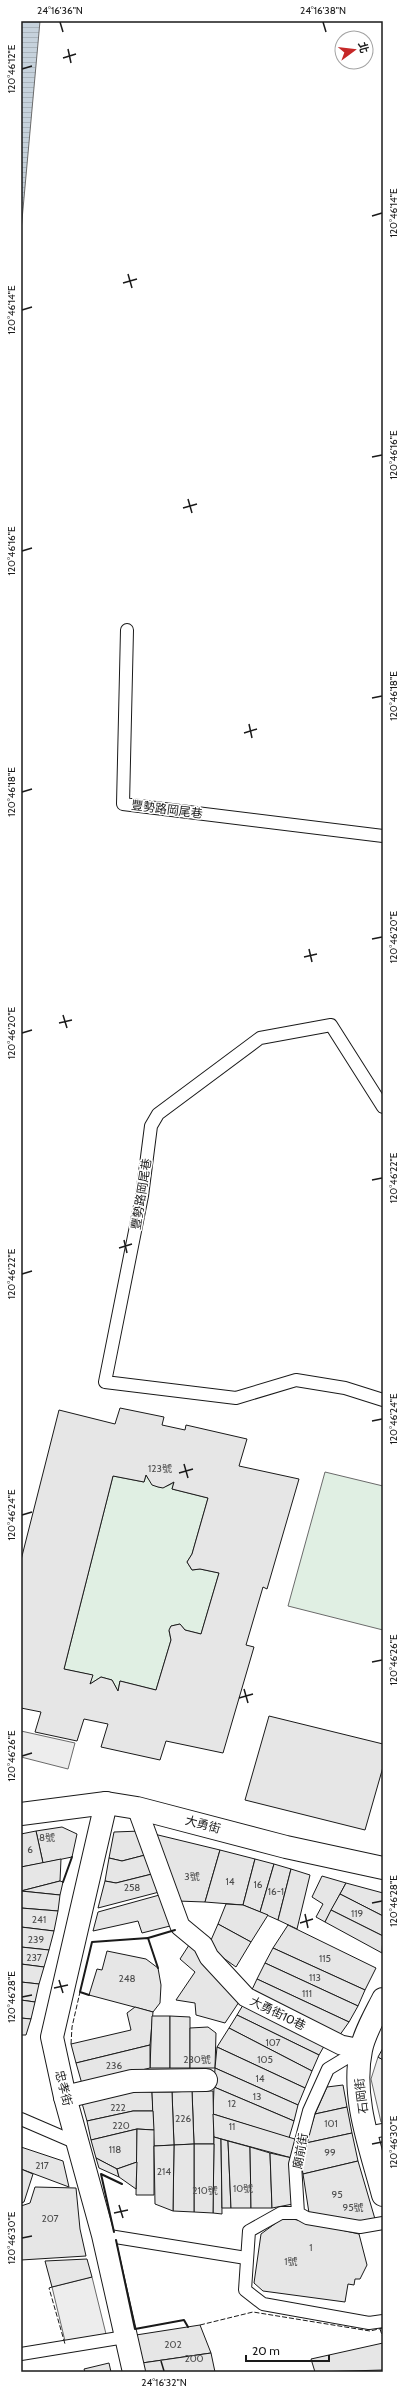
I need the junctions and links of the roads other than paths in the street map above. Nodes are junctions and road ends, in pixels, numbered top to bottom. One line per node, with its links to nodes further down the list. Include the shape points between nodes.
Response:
1 (127, 630): 2 (lane, 豐勢路岡尾巷, via 123,804)
2 (383, 836)
3 (383, 1107): 4 (lane, 豐勢路岡尾巷, via 331,1025 260,1038 158,1114 151,1126 142,1196 105,1382 236,1398 296,1380 345,1388)
4 (383, 1400)
5 (106, 1803): 6 (street, 大勇街); 7 (street, 大勇街); 12 (street, 忠孝街, via 52,2037)
6 (137, 1808): 8 (street, 大勇街, via 286,1847); 10 (street, 大勇街10巷, via 180,1926 203,1945 209,1957 246,1997 341,2045)
7 (21, 1814)
8 (383, 1868)
9 (383, 1999): 10 (street, 石岡街)
10 (361, 2049): 14 (street, 石岡街, via 357,2081); 17 (lane, 廟前街, via 328,2069 309,2112 295,2164)
11 (206, 2080): 12 (street, via 132,2081)
12 (65, 2097): 15 (street, 忠孝街)
13 (21, 2119): 15 (lane)
14 (375, 2132): 16 (street, 石岡街)
15 (79, 2144): 19 (street, 忠孝街)
16 (383, 2195)
17 (298, 2213): 18 (lane, via 307,2218 360,2227); 20 (lane, via 281,2213 249,2231)
18 (383, 2223)
19 (103, 2235): 20 (lane); 22 (street, 忠孝街)
20 (246, 2258): 21 (lane, via 245,2290 263,2304 369,2323)
21 (383, 2321)
22 (125, 2337): 23 (lane); 24 (street, 忠孝街)
23 (21, 2354)
24 (134, 2372)

